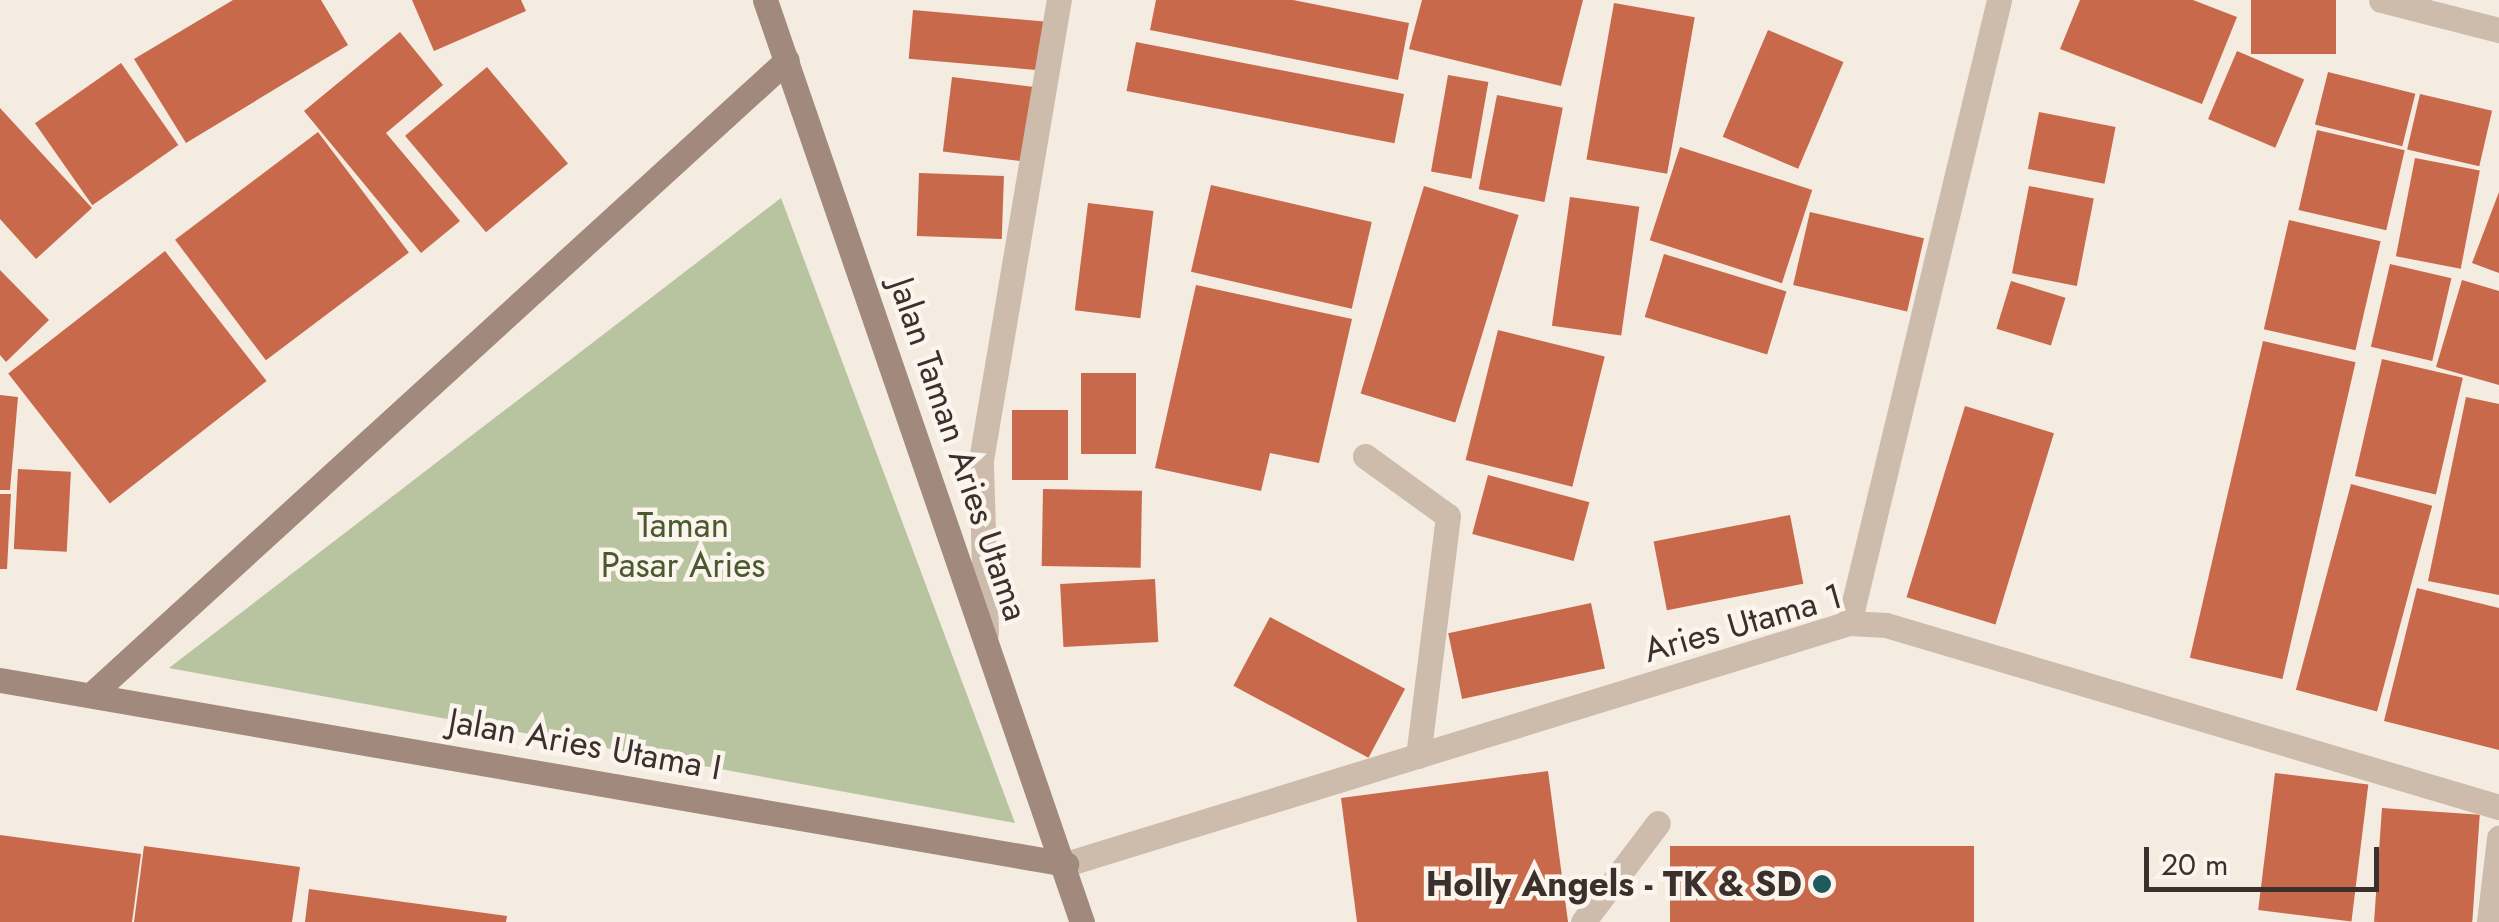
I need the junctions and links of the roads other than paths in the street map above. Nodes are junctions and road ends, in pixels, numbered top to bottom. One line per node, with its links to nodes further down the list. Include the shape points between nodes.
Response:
1 (764, 0): 6 (street, Jalan Taman Aries Utama)
2 (1059, 0): 9 (street, via 981,460)
3 (2000, 0): 8 (street)
4 (2381, 0): 5 (street)
5 (2499, 30)
6 (788, 60): 9 (street, Jalan Taman Aries Utama); 11 (street)
7 (1364, 456): 12 (street, via 1448,516)
8 (1850, 623): 12 (street, Aries Utama 1); 13 (street, Aries Utama 1, via 1886,625)
9 (986, 636): 16 (street, Jalan Taman Aries Utama)
10 (0, 680): 11 (street, Jalan Aries Utama I)
11 (93, 693): 16 (street, Jalan Aries Utama I)
12 (1418, 756): 16 (street, Aries Utama 1)
13 (2499, 807)
14 (1658, 823): 18 (street)
15 (2499, 838): 19 (street)
16 (1066, 864): 17 (street, Jalan Taman Aries Utama)
17 (1082, 922)
18 (1583, 922)
19 (2489, 922)

